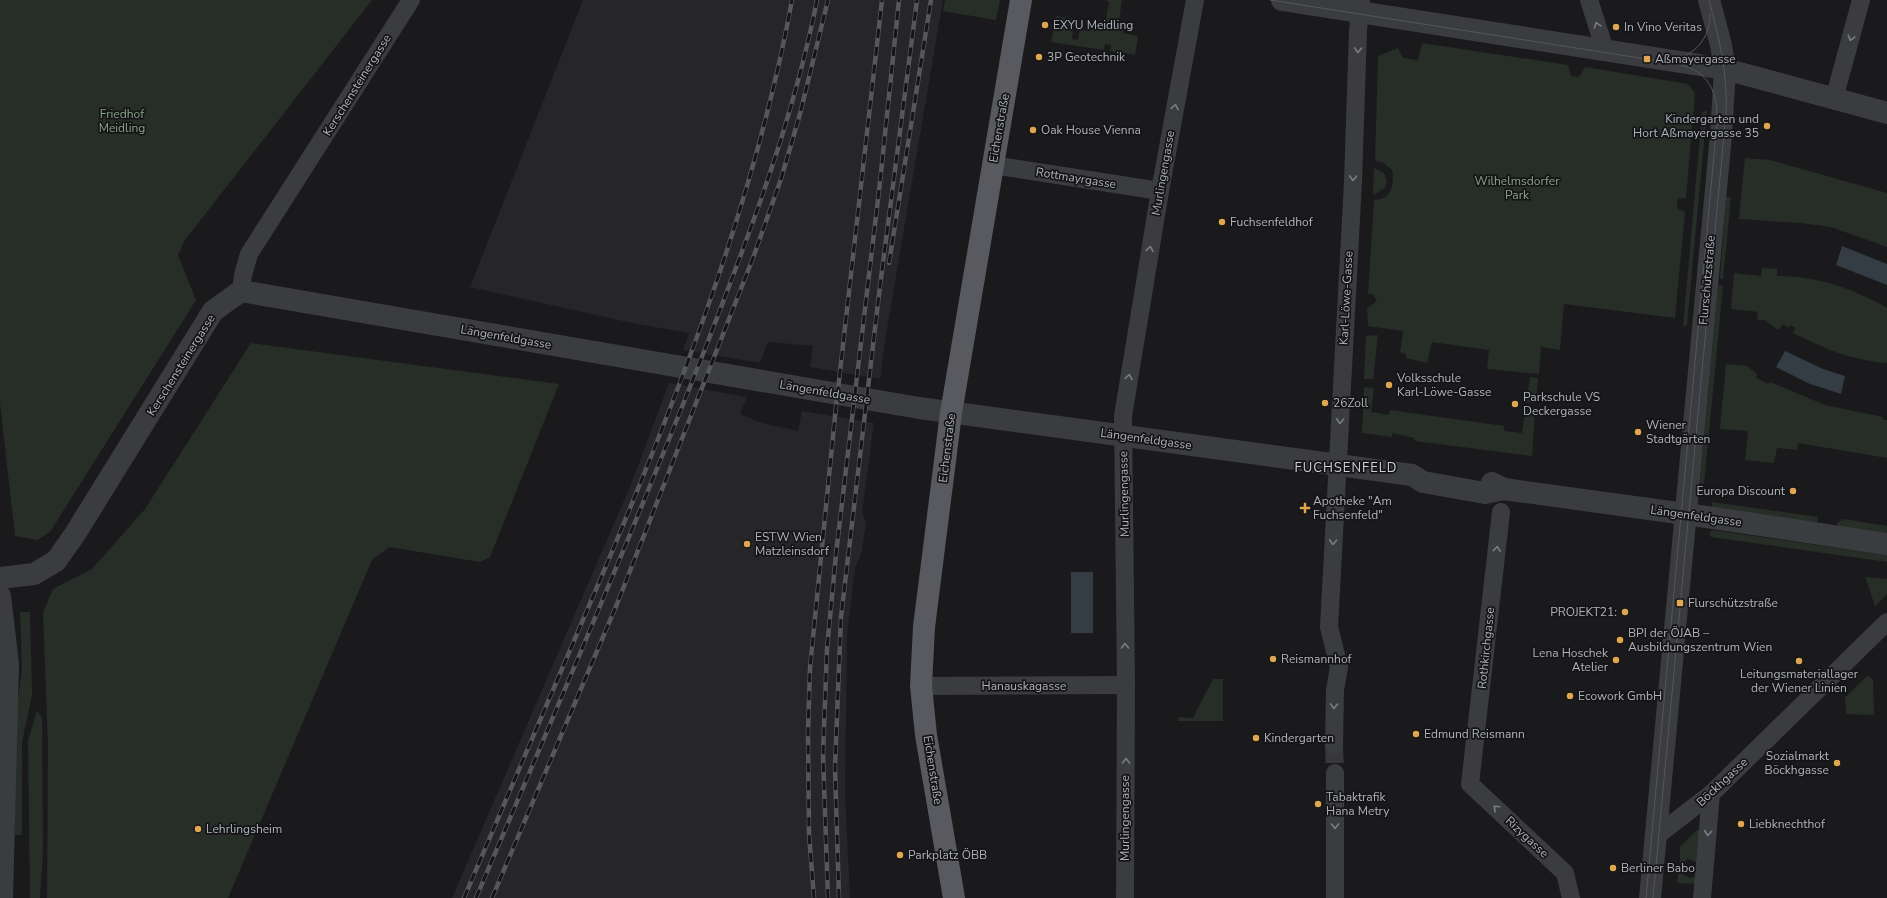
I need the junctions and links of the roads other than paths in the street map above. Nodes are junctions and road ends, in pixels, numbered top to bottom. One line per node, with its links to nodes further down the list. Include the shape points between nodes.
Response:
1 (411, 0): 15 (street, Kerschensteinergasse, via 249,254)
2 (1021, 0): 13 (main road, Eichenstraße)
3 (1195, 0): 14 (street, Murlingengasse, one-way to 3)
4 (1282, 0): 8 (street)
5 (1589, 0): 9 (street, one-way to 5)
6 (1709, 0): 10 (street, Flurschützstraße, via 1721,45)
7 (1861, 0): 11 (street, one-way to 11)
8 (1360, 6): 9 (street); 18 (street, Karl-Löwe-Gasse, one-way to 18)
9 (1605, 50): 10 (street)
10 (1724, 69): 11 (street); 20 (street, Flurschützstraße, via 1721,135)
11 (1834, 99): 12 (street)
12 (1887, 113)
13 (993, 165): 14 (street, Rottmayrgasse); 16 (main road, Eichenstraße)
14 (1160, 191): 17 (street, Murlingengasse, one-way to 14, via 1123,416)
15 (241, 291): 16 (street, Längenfeldgasse); 22 (street, Kerschensteinergasse, via 214,311 56,561 34,574)
16 (951, 413): 17 (street, Längenfeldgasse); 26 (main road, Eichenstraße, via 924,627)
17 (1123, 436): 18 (street, Längenfeldgasse); 25 (street, Murlingengasse, one-way to 17)
18 (1338, 466): 20 (street, Längenfeldgasse, via 1412,476 1422,482 1485,493 1504,489); 27 (street, Karl-Löwe-Gasse, one-way to 27, via 1329,627 1339,667 1335,690)
19 (1501, 512): 29 (street, Rothkirchgasse, one-way to 19)
20 (1685, 514): 21 (street, Längenfeldgasse); 32 (street, Flurschützstraße)
21 (1887, 544)
22 (0, 578)
23 (0, 596): 31 (street, via 8,664)
24 (1887, 622): 30 (street, Böckhgasse)
25 (1126, 685): 26 (street, Hanauskagasse); 35 (street, Murlingengasse, one-way to 25)
26 (921, 686): 34 (main road, Eichenstraße, via 926,735)
27 (1334, 745)
28 (1335, 773): 36 (street, one-way to 36)
29 (1470, 784): 37 (street, Rizygasse, one-way to 29, via 1565,873)
30 (1711, 794): 32 (street, Böckhgasse); 39 (street, one-way to 39)
31 (2, 837): 33 (street)
32 (1656, 837): 38 (street, Flurschützstraße)
33 (2, 898)
34 (954, 898)
35 (1125, 898)
36 (1335, 898)
37 (1571, 898)
38 (1650, 898)
39 (1702, 898)

